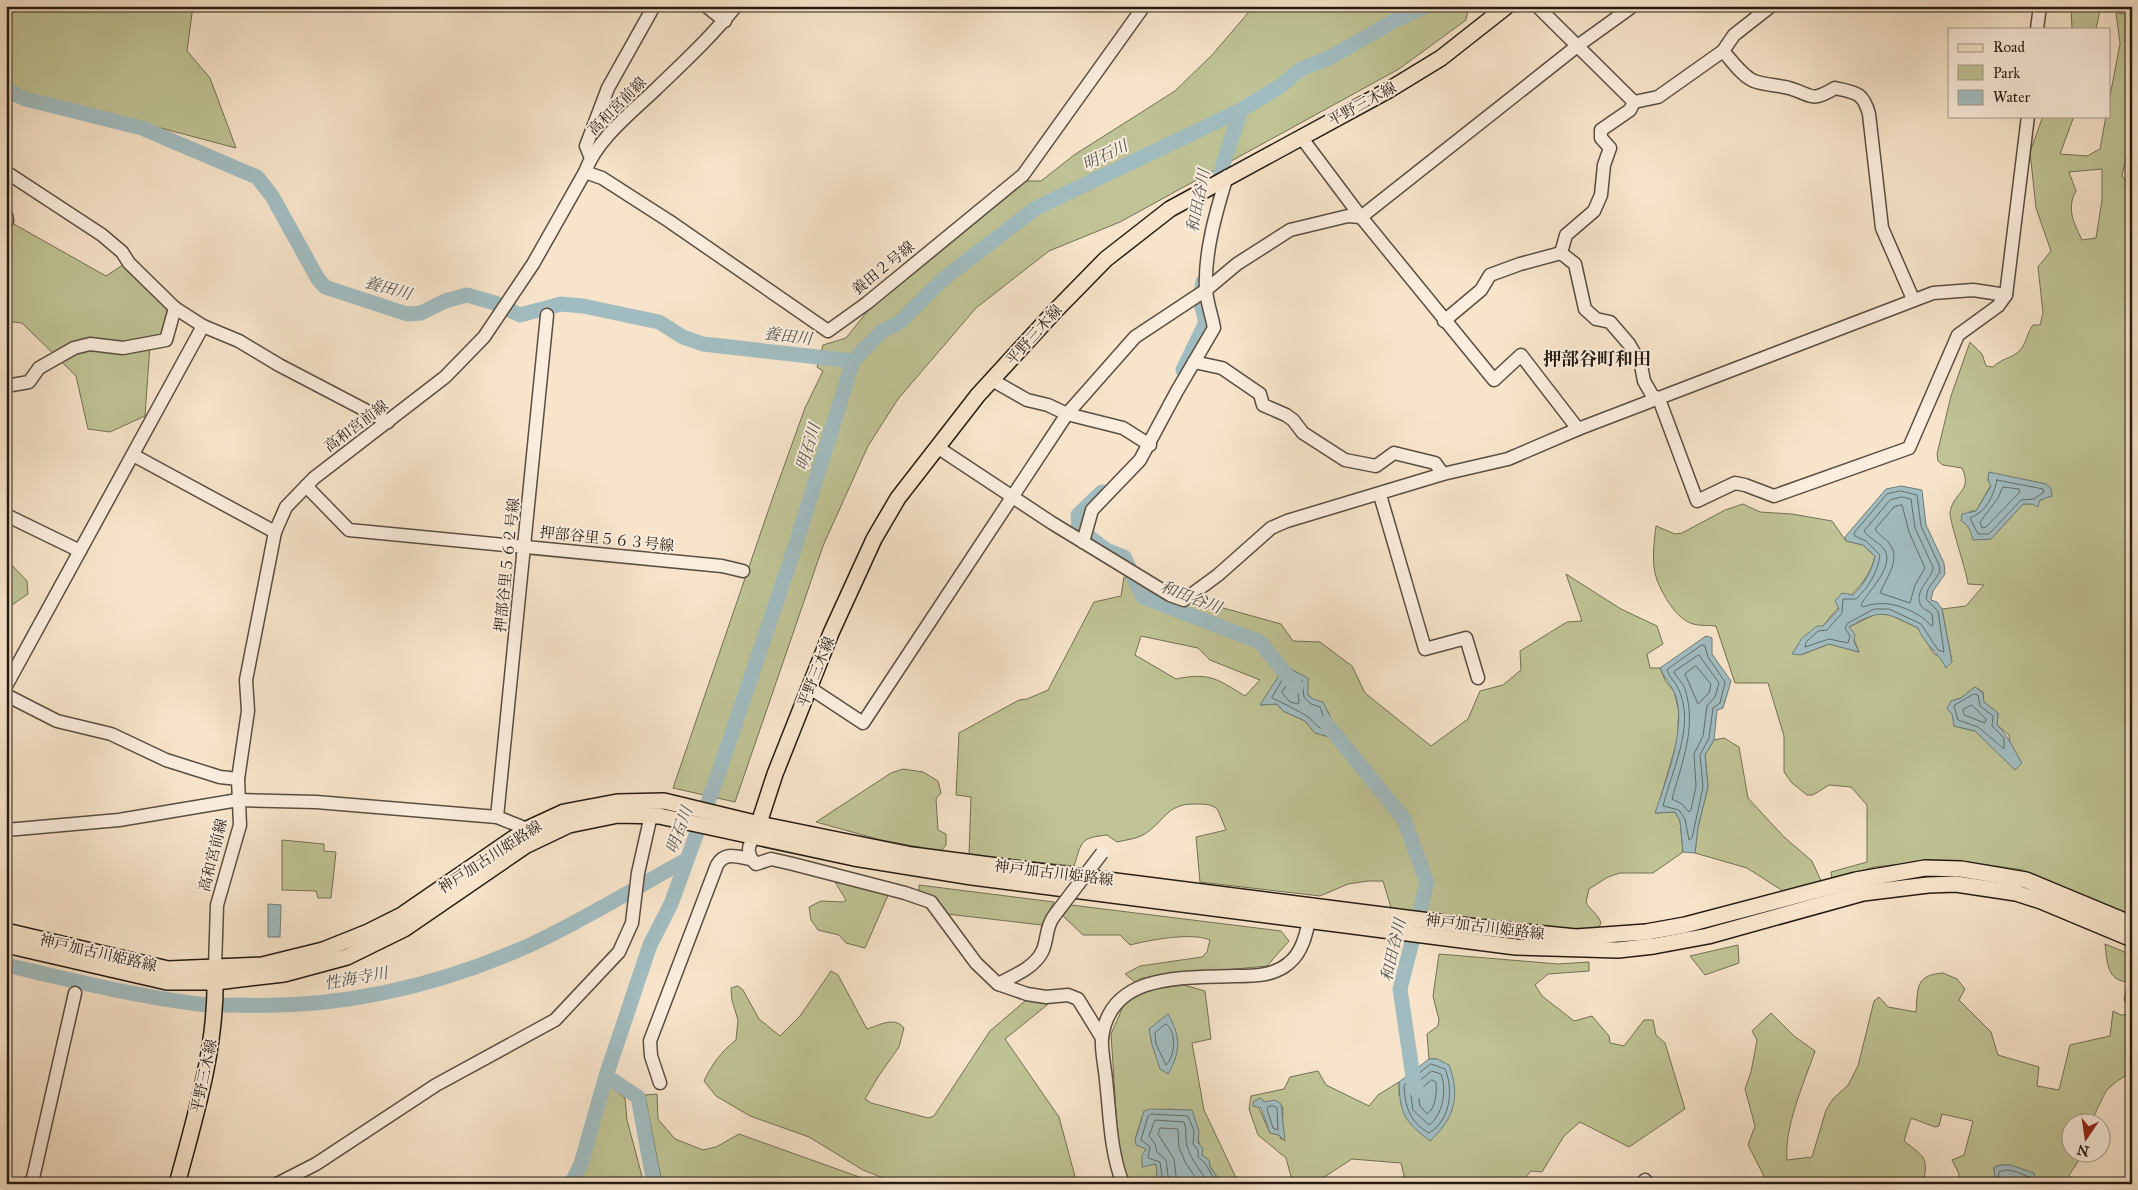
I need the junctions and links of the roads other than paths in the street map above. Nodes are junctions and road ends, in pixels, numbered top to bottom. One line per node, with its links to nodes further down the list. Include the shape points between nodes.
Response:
1 (654, 6): 17 (street, via 608,88 586,146)
2 (706, 6): 10 (street)
3 (736, 6): 10 (street, 高和宮前線)
4 (1144, 6): 19 (street, 養田２号線, via 1023,175 866,304 828,331 669,221 602,178)
5 (1507, 6): 16 (main road, 平野三木線, via 1441,58)
6 (1537, 6): 12 (street)
7 (1633, 6): 12 (street)
8 (1771, 6): 13 (street, via 1734,35)
9 (2040, 6): 11 (street)
10 (724, 21): 17 (street, 高和宮前線)
11 (2037, 28)
12 (1576, 47): 14 (street); 21 (street)
13 (1723, 52): 14 (street, via 1658,98); 25 (street, via 1754,81 1789,88 1808,97 1822,96 1836,88 1860,94 1869,114 1882,228)
14 (1634, 102): 22 (street, via 1630,110 1601,130 1601,138 1610,148 1604,165 1601,195 1594,211 1566,235)
15 (2028, 118): 24 (street)
16 (1301, 137): 20 (main road, 平野三木線); 21 (street)
17 (590, 156): 19 (street, 高和宮前線)
18 (6, 172): 26 (street, via 102,235)
19 (585, 172): 35 (street, 高和宮前線, via 533,264 484,337 445,377)
20 (1222, 179): 23 (street, via 1208,254); 31 (main road, 平野三木線, via 1170,209 1106,260)
21 (1361, 217): 23 (street, via 1348,216 1290,230 1237,264); 28 (street)
22 (1561, 253): 28 (street, via 1490,276 1481,290); 33 (street, via 1574,264 1585,310 1596,319 1610,322 1629,344 1641,365 1644,381 1652,395)
23 (1206, 290): 30 (street, via 1214,328); 34 (street, via 1135,337)
24 (2006, 295): 25 (street, via 1972,290 1933,293); 33 (street, via 1998,306 1958,335 1909,448 1774,496 1735,483 1697,501)
25 (1914, 300): 33 (street)
26 (175, 308): 29 (street); 32 (street, via 166,340 123,348 90,344 74,348 39,368 29,382)
27 (547, 315): 47 (street, 押部谷里５６２号線)
28 (1444, 321): 36 (street, via 1494,380 1521,355)
29 (203, 326): 35 (street, via 239,341); 39 (street)
30 (1194, 362): 37 (street); 40 (street, via 1222,368 1260,394 1262,405 1286,415 1303,433 1345,460 1376,466 1394,453 1436,463)
31 (992, 380): 34 (street, via 1026,400); 38 (main road, 平野三木線)
32 (6, 386)
33 (1659, 399): 36 (street)
34 (1067, 414): 37 (street, via 1123,428); 43 (street)
35 (388, 422): 41 (street, 高和宮前線)
36 (1578, 429): 40 (street, via 1508,459)
37 (1150, 445): 46 (street, via 1140,460 1092,510)
38 (936, 447): 43 (street); 52 (main road, 平野三木線, via 898,498 874,538)
39 (133, 455): 45 (street); 48 (street)
40 (1443, 474): 42 (street)
41 (306, 486): 45 (street, 高和宮前線, via 286,507); 47 (street, 押部谷里５６３号線, via 348,530)
42 (1380, 494): 46 (street, via 1301,515 1271,528 1184,600 1170,595); 50 (street, via 1425,650 1466,638)
43 (1013, 498): 46 (street); 52 (street, via 863,723)
44 (6, 515): 48 (street)
45 (276, 532): 54 (street, 高和宮前線, via 246,680 248,711)
46 (1084, 542)
47 (524, 547): 49 (street, 押部谷里５６３号線, via 722,566); 57 (street, 押部谷里５６２号線)
48 (80, 551): 51 (street)
49 (743, 571)
50 (1478, 678)
51 (6, 686)
52 (810, 688): 61 (main road, 平野三木線, via 775,774)
53 (6, 695): 54 (street, via 57,721 111,734 166,760 220,777)
54 (238, 779): 55 (street, 高和宮前線)
55 (238, 800): 57 (street, via 316,802); 60 (street, via 119,820); 70 (street, 高和宮前線, via 240,825 217,905)
56 (655, 815): 58 (main road, 神戸加古川姫路線); 70 (main road, 神戸加古川姫路線, via 618,815 569,825 525,846 404,929 347,956 284,974); 77 (street, via 638,873 632,923 619,952 555,1020 436,1085 316,1164)
57 (497, 817): 59 (street)
58 (730, 824): 59 (main road, 神戸加古川姫路線, via 664,801 617,802 564,812); 61 (main road, 神戸加古川姫路線)
59 (527, 829): 70 (main road, 神戸加古川姫路線, via 402,915 368,932 322,950 262,964)
60 (6, 830)
61 (757, 830): 63 (street, via 749,844); 64 (main road, 神戸加古川姫路線, via 912,855); 65 (main road, 神戸加古川姫路線, via 854,858 972,877)
62 (1102, 853): 71 (street, bridge, via 1048,924 1042,952 1028,968)
63 (750, 858): 71 (street, via 756,864 771,859 905,892 931,902 976,963); 74 (street, via 726,855 717,865 650,1041 652,1063)
64 (1312, 904): 65 (street); 66 (main road, 神戸加古川姫路線, via 1526,932 1576,937 1612,935 1685,925 1856,880 1925,868 1979,871 2026,880)
65 (1309, 920): 68 (main road, 神戸加古川姫路線, via 1516,946 1618,950 1708,936 1863,893 1897,887 1956,884 2041,901); 73 (street, via 1298,952 1290,963 1276,972 1147,983 1123,996 1110,1015)
66 (2132, 924)
67 (6, 931): 70 (main road, 神戸加古川姫路線)
68 (2132, 939)
69 (6, 945): 70 (main road, 神戸加古川姫路線, via 167,982)
70 (215, 982): 76 (main road, 平野三木線, via 215,1018 207,1072)
71 (998, 984): 73 (street, via 1027,994 1078,999)
72 (75, 993): 75 (street)
73 (1102, 1038): 78 (street, via 1114,1161)
74 (660, 1083)
75 (29, 1184)
76 (178, 1184)
77 (276, 1184)
78 (1123, 1184)

